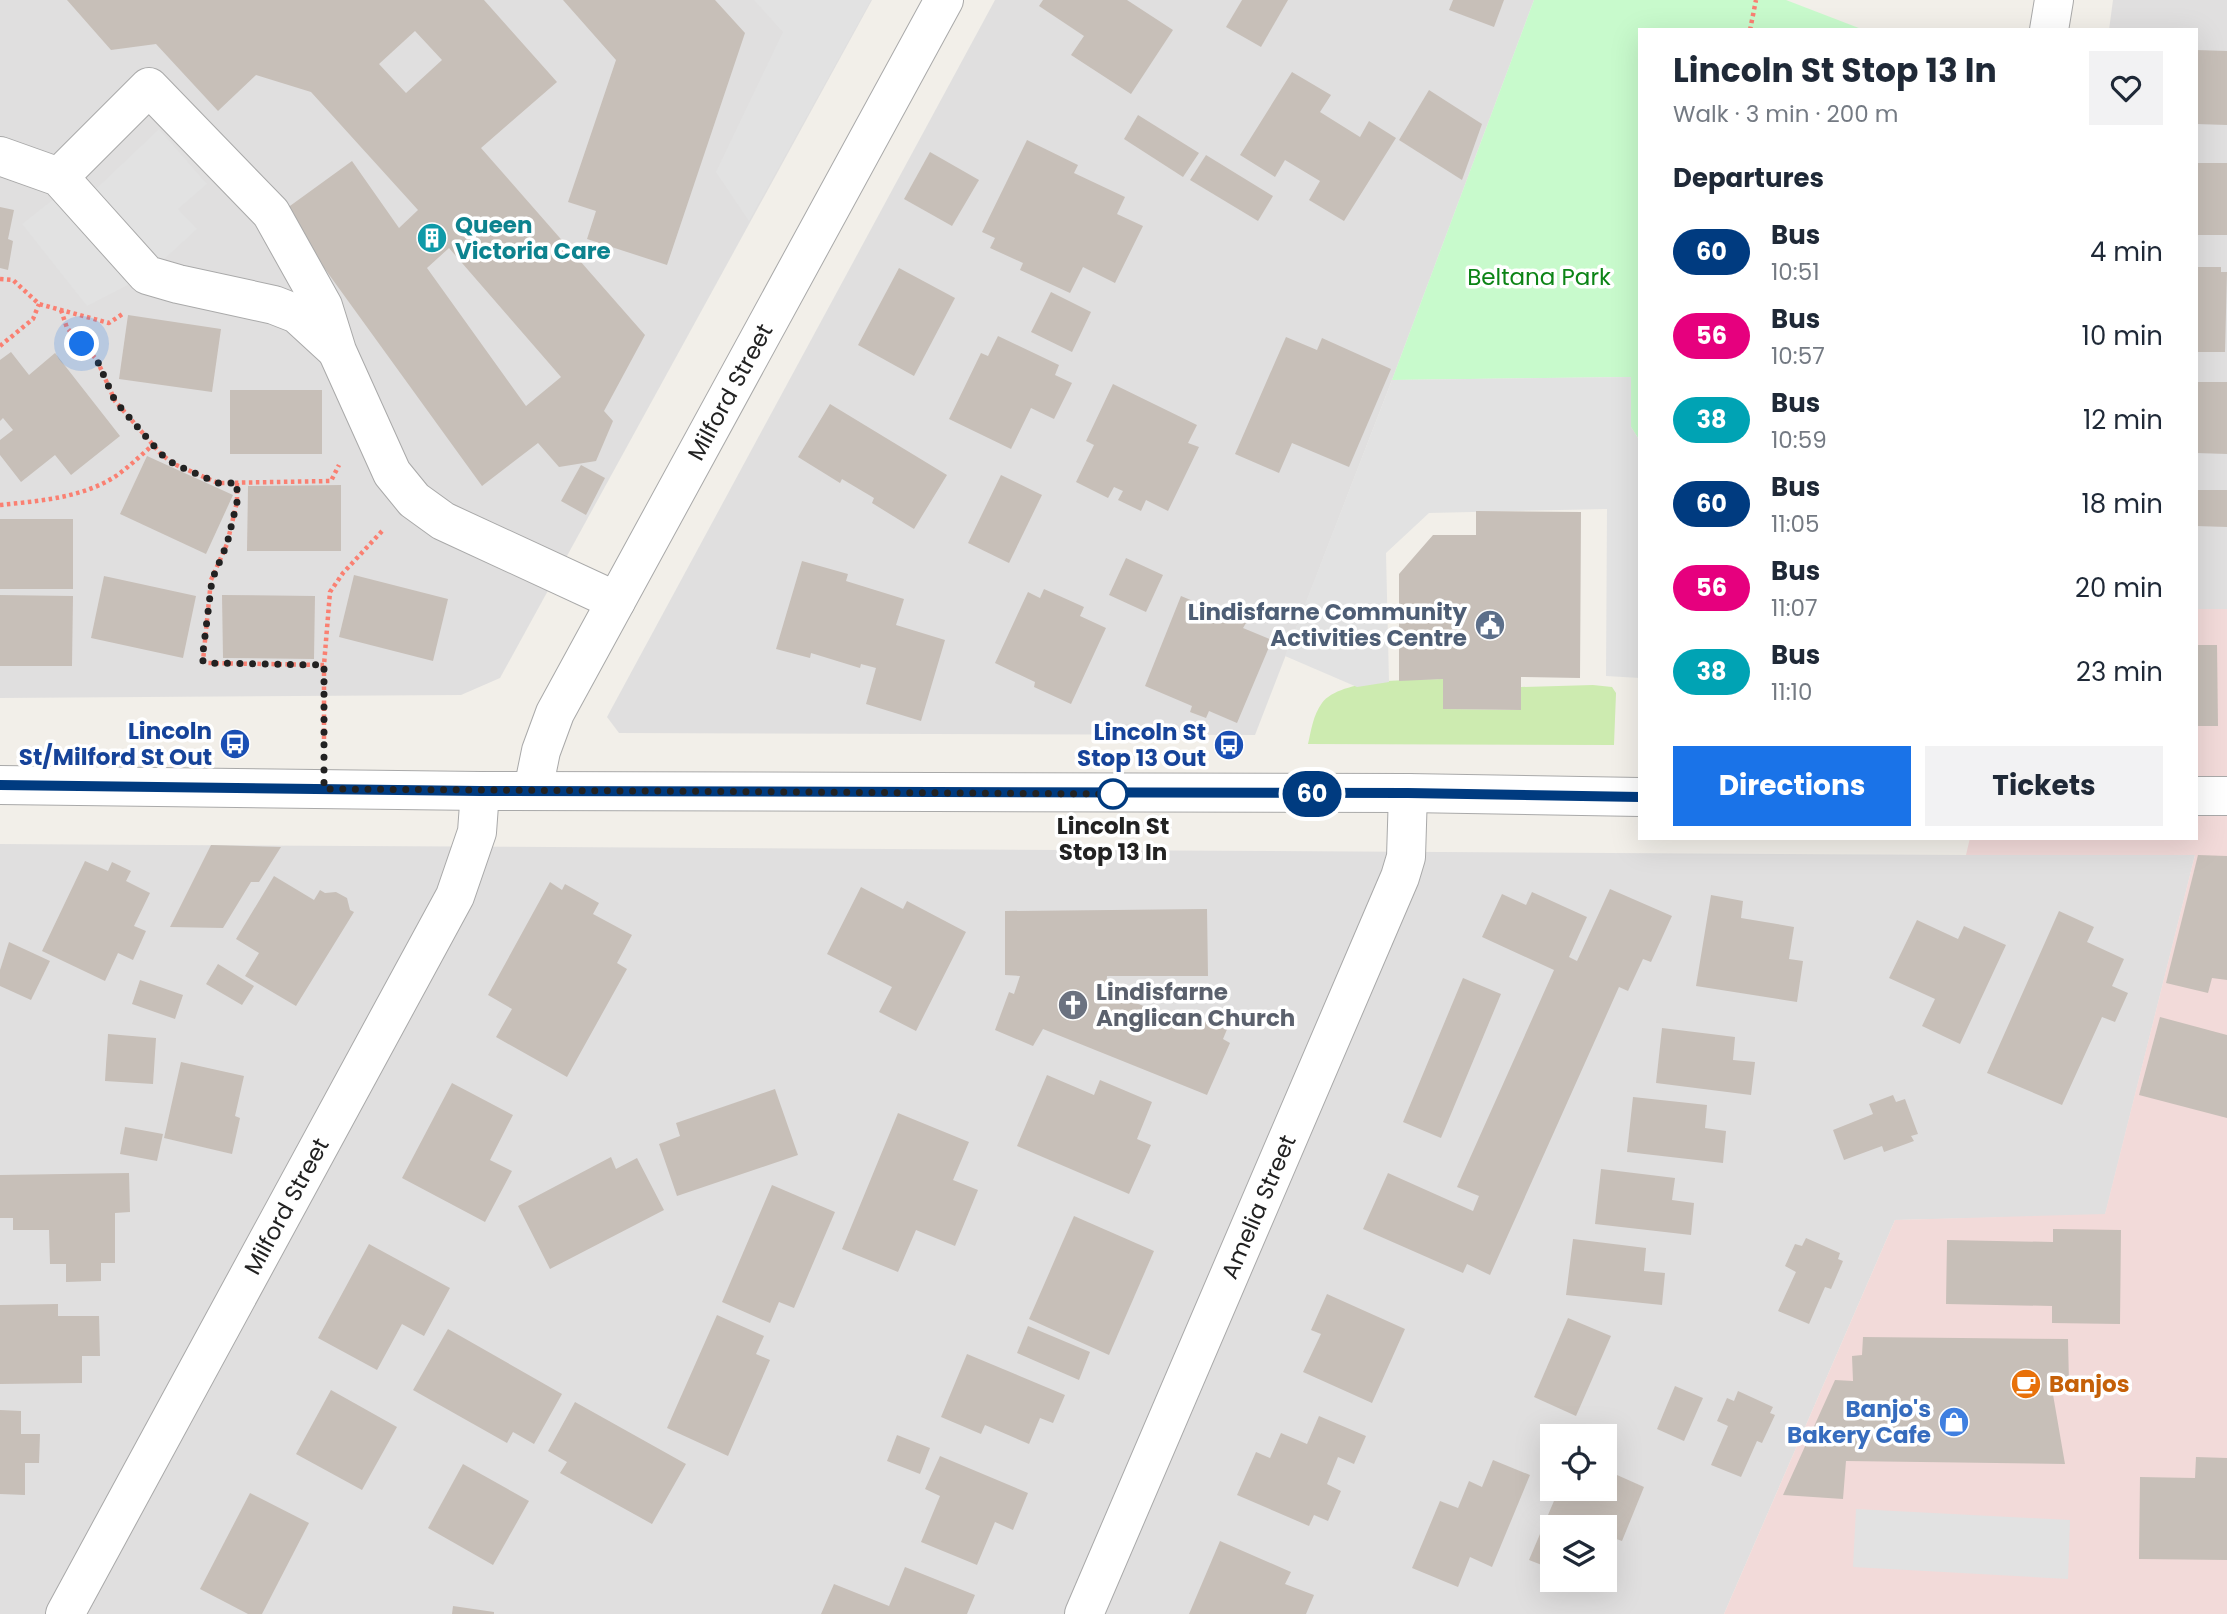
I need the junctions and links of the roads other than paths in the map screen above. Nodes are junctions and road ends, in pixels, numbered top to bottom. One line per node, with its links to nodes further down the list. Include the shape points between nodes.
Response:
1 (944, 0): 7 (street, Milford Street)
2 (2054, 0): 3 (street)
3 (2049, 28)
4 (0, 156): 5 (street)
5 (59, 177): 6 (street, via 147,275 297,314); 6 (street, via 149,87 271,212 323,306)
6 (337, 351): 7 (street, via 392,474 414,500 443,521)
7 (616, 601): 9 (street, Milford Street, via 555,713)
8 (0, 785): 10 (street)
9 (533, 790): 10 (street); 11 (street)
10 (480, 791): 15 (street, Milford Street, via 477,832 454,895)
11 (1408, 793): 14 (street); 16 (street, Amelia Street, via 1406,857 1400,877)
12 (2198, 796): 13 (street)
13 (2227, 796)
14 (1638, 797)
15 (65, 1614)
16 (1084, 1614)

